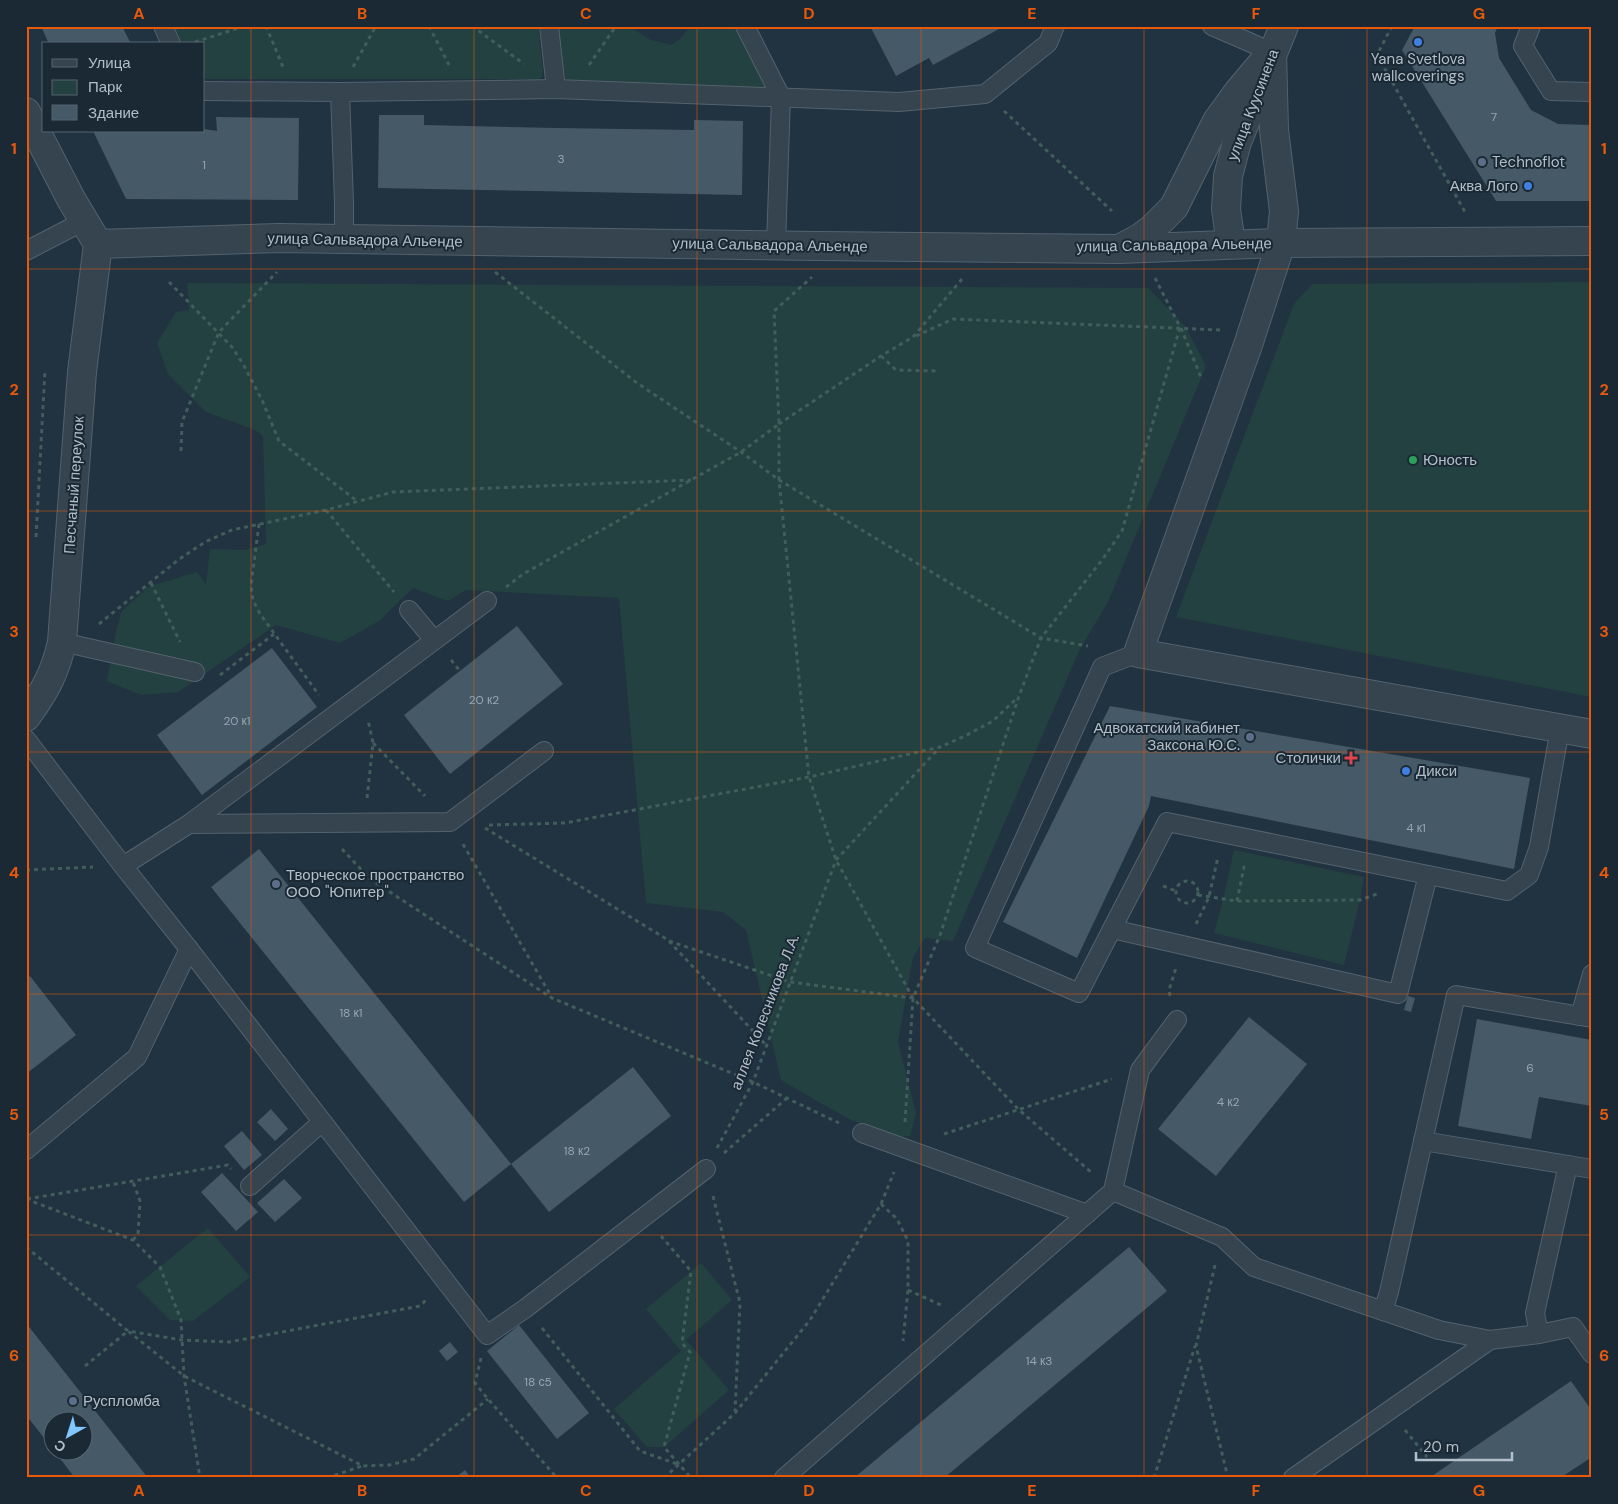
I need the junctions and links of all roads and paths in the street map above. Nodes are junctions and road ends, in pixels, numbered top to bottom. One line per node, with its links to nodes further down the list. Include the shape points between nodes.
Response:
1 (163, 26): 15 (lane)
2 (245, 26): 16 (path)
3 (266, 26): 22 (path)
4 (376, 26): 23 (path)
5 (429, 26): 20 (path)
6 (472, 26): 18 (path)
7 (549, 26): 19 (lane)
8 (616, 26): 19 (path)
9 (745, 26): 26 (lane)
10 (1055, 26): 25 (lane, via 1048,42)
11 (1212, 26): 17 (lane)
12 (1284, 26): 17 (street, улица Куусинена)
13 (1392, 26): 29 (path, via 1377,55)
14 (1531, 26): 24 (lane, via 1524,46 1551,91)
15 (170, 42)
16 (195, 42)
17 (1272, 52): 33 (street, via 1274,130 1284,211); 35 (street, улица Куусинена, via 1237,142 1228,176 1226,209); 37 (street, via 1217,120 1174,207 1140,238)
18 (527, 66)
19 (564, 89): 20 (lane); 26 (lane)
20 (462, 90): 23 (lane)
21 (205, 91): 22 (lane)
22 (293, 92): 23 (lane)
23 (340, 92): 31 (lane)
24 (1592, 92)
25 (985, 94): 26 (lane, via 899,102); 28 (path)
26 (781, 97): 36 (lane)
27 (26, 112): 30 (street)
28 (1112, 211)
29 (1465, 214)
30 (84, 221): 34 (street); 38 (lane)
31 (344, 239): 34 (street, улица Сальвадора Альенде); 36 (street, улица Сальвадора Альенде)
32 (1592, 241): 33 (street, улица Сальвадора Альенде)
33 (1281, 243): 35 (street, улица Сальвадора Альенде); 70 (street, via 1245,355)
34 (98, 244): 68 (street, Песчаный переулок, via 82,372)
35 (1231, 244): 37 (street, улица Сальвадора Альенде)
36 (776, 245): 37 (street, улица Сальвадора Альенде)
37 (1119, 248)
38 (26, 251)
39 (492, 271): 55 (path, via 637,383)
40 (278, 272): 47 (path)
41 (818, 272): 53 (path, via 774,311)
42 (966, 274): 48 (path)
43 (1154, 278): 45 (path)
44 (169, 282): 47 (path)
45 (1180, 327): 46 (path); 48 (path, via 953,319); 52 (path); 66 (path, via 1122,531)
46 (1229, 330)
47 (219, 332): 54 (path, via 182,422); 58 (path, via 243,364 279,441)
48 (913, 337): 49 (path)
49 (881, 356): 51 (path, via 896,370); 53 (path)
50 (45, 370): 61 (path)
51 (939, 371)
52 (1204, 386)
53 (779, 424): 55 (path); 57 (path)
54 (180, 451)
55 (741, 452): 56 (path); 57 (path)
56 (691, 480): 58 (path, via 393,492); 63 (path, via 523,574)
57 (779, 480): 66 (path); 83 (path)
58 (358, 501): 59 (path)
59 (326, 510): 60 (path); 64 (path)
60 (259, 524): 62 (path, via 232,530 205,542); 65 (path, via 251,585 253,600)
61 (36, 537)
62 (151, 583): 68 (path); 71 (path)
63 (487, 601): 67 (lane)
64 (409, 610): 67 (lane)
65 (274, 634): 72 (path); 75 (path)
66 (1041, 638): 69 (path); 74 (path)
67 (434, 640): 73 (lane)
68 (74, 645): 71 (lane); 76 (street, Песчаный переулок, via 58,662 43,694)
69 (1090, 646)
70 (1138, 653): 77 (street); 98 (lane, via 1102,667 975,948 1079,993)
71 (195, 672)
72 (213, 680)
73 (363, 695): 75 (lane); 80 (path)
74 (1019, 696): 81 (path, via 993,721); 105 (path, via 940,935)
75 (334, 715): 87 (lane)
76 (26, 717)
77 (1560, 728): 78 (street); 93 (lane, via 1539,847 1529,875 1507,891)
78 (1592, 734)
79 (26, 738): 91 (lane)
80 (373, 743): 84 (path); 85 (path)
81 (940, 747): 83 (path); 90 (path)
82 (544, 751): 85 (lane)
83 (809, 777): 90 (path); 99 (path, via 566,823 481,826)
84 (365, 822): 85 (lane); 86 (lane)
85 (450, 822): 104 (path)
86 (318, 823): 87 (lane); 104 (path, via 370,879)
87 (189, 824): 91 (lane)
88 (1223, 834): 93 (lane); 95 (path); 98 (lane, via 1168,822)
89 (1246, 852): 97 (path)
90 (836, 860): 103 (path, аллея Колесникова Л.А.); 105 (path)
91 (122, 866): 92 (path); 101 (lane)
92 (26, 870)
93 (1428, 875): 100 (lane, via 1398,994)
94 (1198, 895): 94 (path, via 1196,885 1189,881 1182,882 1177,888 1176,894 1184,902 1191,902); 95 (path)
95 (1210, 897): 97 (path); 100 (path)
96 (1360, 900): 97 (path)
97 (1237, 901)
98 (1112, 929): 100 (lane)
99 (668, 940): 103 (path); 108 (path)
100 (1184, 946)
101 (189, 949): 113 (lane); 117 (lane, via 137,1057)
102 (1592, 974): 106 (lane)
103 (790, 982): 105 (path); 108 (path, аллея Колесникова Л.А.)
104 (552, 998): 110 (path)
105 (913, 998): 112 (path); 116 (path)
106 (1586, 1017): 115 (lane, via 1456,995)
107 (1177, 1020): 109 (lane)
108 (767, 1046): 110 (path, аллея Колесникова Л.А.)
109 (1140, 1070): 112 (path); 123 (lane)
110 (753, 1082): 111 (path); 119 (path, аллея Колесникова Л.А.)
111 (787, 1098): 114 (path); 119 (path)
112 (1018, 1109): 116 (path); 123 (path)
113 (322, 1122): 122 (lane); 131 (lane)
114 (862, 1133): 116 (lane)
115 (1423, 1141): 118 (lane); 134 (lane)
116 (904, 1148): 125 (path); 126 (lane)
117 (26, 1150)
118 (1568, 1165): 120 (lane); 137 (lane, via 1535,1313)
119 (706, 1169): 127 (lane); 148 (path, via 740,1303)
120 (1592, 1169)
121 (133, 1182): 122 (path, via 228,1165); 124 (path); 129 (path, via 140,1201 138,1234)
122 (250, 1186)
123 (1113, 1191): 126 (lane); 128 (lane)
124 (26, 1199): 129 (path)
125 (881, 1204): 132 (path, via 898,1219 908,1241); 148 (path, via 810,1320)
126 (1087, 1214): 135 (lane)
127 (644, 1216): 133 (lane); 150 (path, via 691,1271 682,1343 690,1352 664,1447)
128 (1222, 1237): 134 (lane, via 1254,1267); 141 (path)
129 (133, 1240): 139 (path, via 160,1267 181,1320)
130 (26, 1247): 136 (path)
131 (446, 1283): 138 (lane); 139 (path, via 420,1306 229,1342)
132 (908, 1290): 135 (path); 145 (path)
133 (526, 1308): 138 (lane); 150 (path, via 640,1451)
134 (1383, 1312): 140 (lane, via 1439,1330)
135 (969, 1317): 145 (lane)
136 (128, 1331): 139 (path); 143 (path); 144 (path)
137 (1539, 1334): 140 (lane); 142 (lane, via 1573,1327)
138 (487, 1335): 146 (path, via 475,1383)
139 (182, 1340): 144 (path)
140 (1490, 1340): 147 (lane)
141 (1196, 1346): 158 (path); 159 (path)
142 (1592, 1354)
143 (85, 1366)
144 (184, 1376): 151 (path); 152 (path)
145 (899, 1378): 157 (lane)
146 (488, 1400): 151 (path, via 414,1459 389,1465); 154 (path)
147 (1389, 1411): 149 (path); 160 (lane)
148 (735, 1413): 150 (path)
149 (1427, 1457)
150 (679, 1464): 155 (path); 156 (path)
151 (363, 1466): 153 (path)
152 (200, 1478)
153 (327, 1478)
154 (558, 1478)
155 (664, 1478)
156 (691, 1478)
157 (784, 1478)
158 (1154, 1478)
159 (1228, 1478)
160 (1293, 1478)

